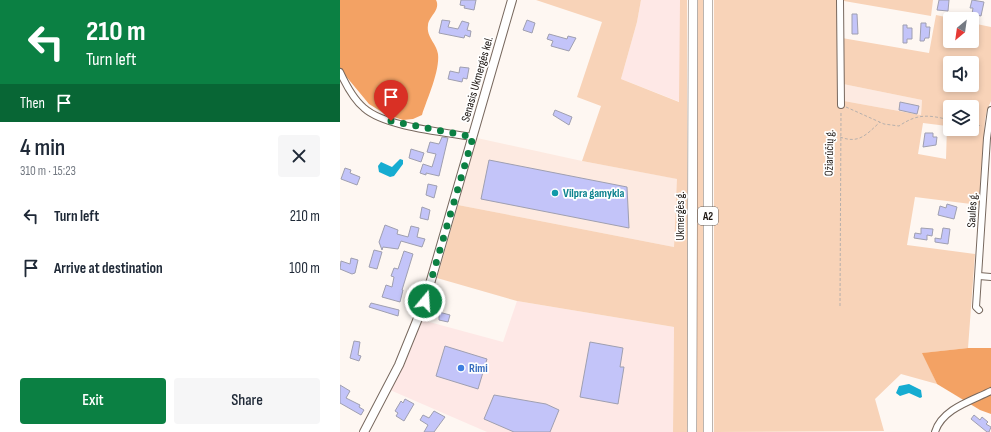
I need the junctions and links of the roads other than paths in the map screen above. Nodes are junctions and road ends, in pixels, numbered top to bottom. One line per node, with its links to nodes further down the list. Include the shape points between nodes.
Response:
1 (512, 0): 9 (main road, Senasis Ukmergės kel.)
2 (693, 0): 15 (highway, Ukmergės g. / A2)
3 (708, 0): 16 (highway, A2)
4 (840, 0): 6 (street)
5 (340, 72): 9 (street, via 358,102 370,113 391,121)
6 (841, 105)
7 (991, 110): 8 (street, Saulės g.)
8 (990, 128): 10 (street, Saulės g.)
9 (473, 137): 14 (main road, Senasis Ukmergės kel., via 425,301 402,358)
10 (979, 276): 11 (street); 12 (street, Saulės g., via 976,307)
11 (991, 277)
12 (979, 310)
13 (991, 391): 17 (street, via 947,414)
14 (364, 432)
15 (692, 432)
16 (708, 432)
17 (935, 432)

